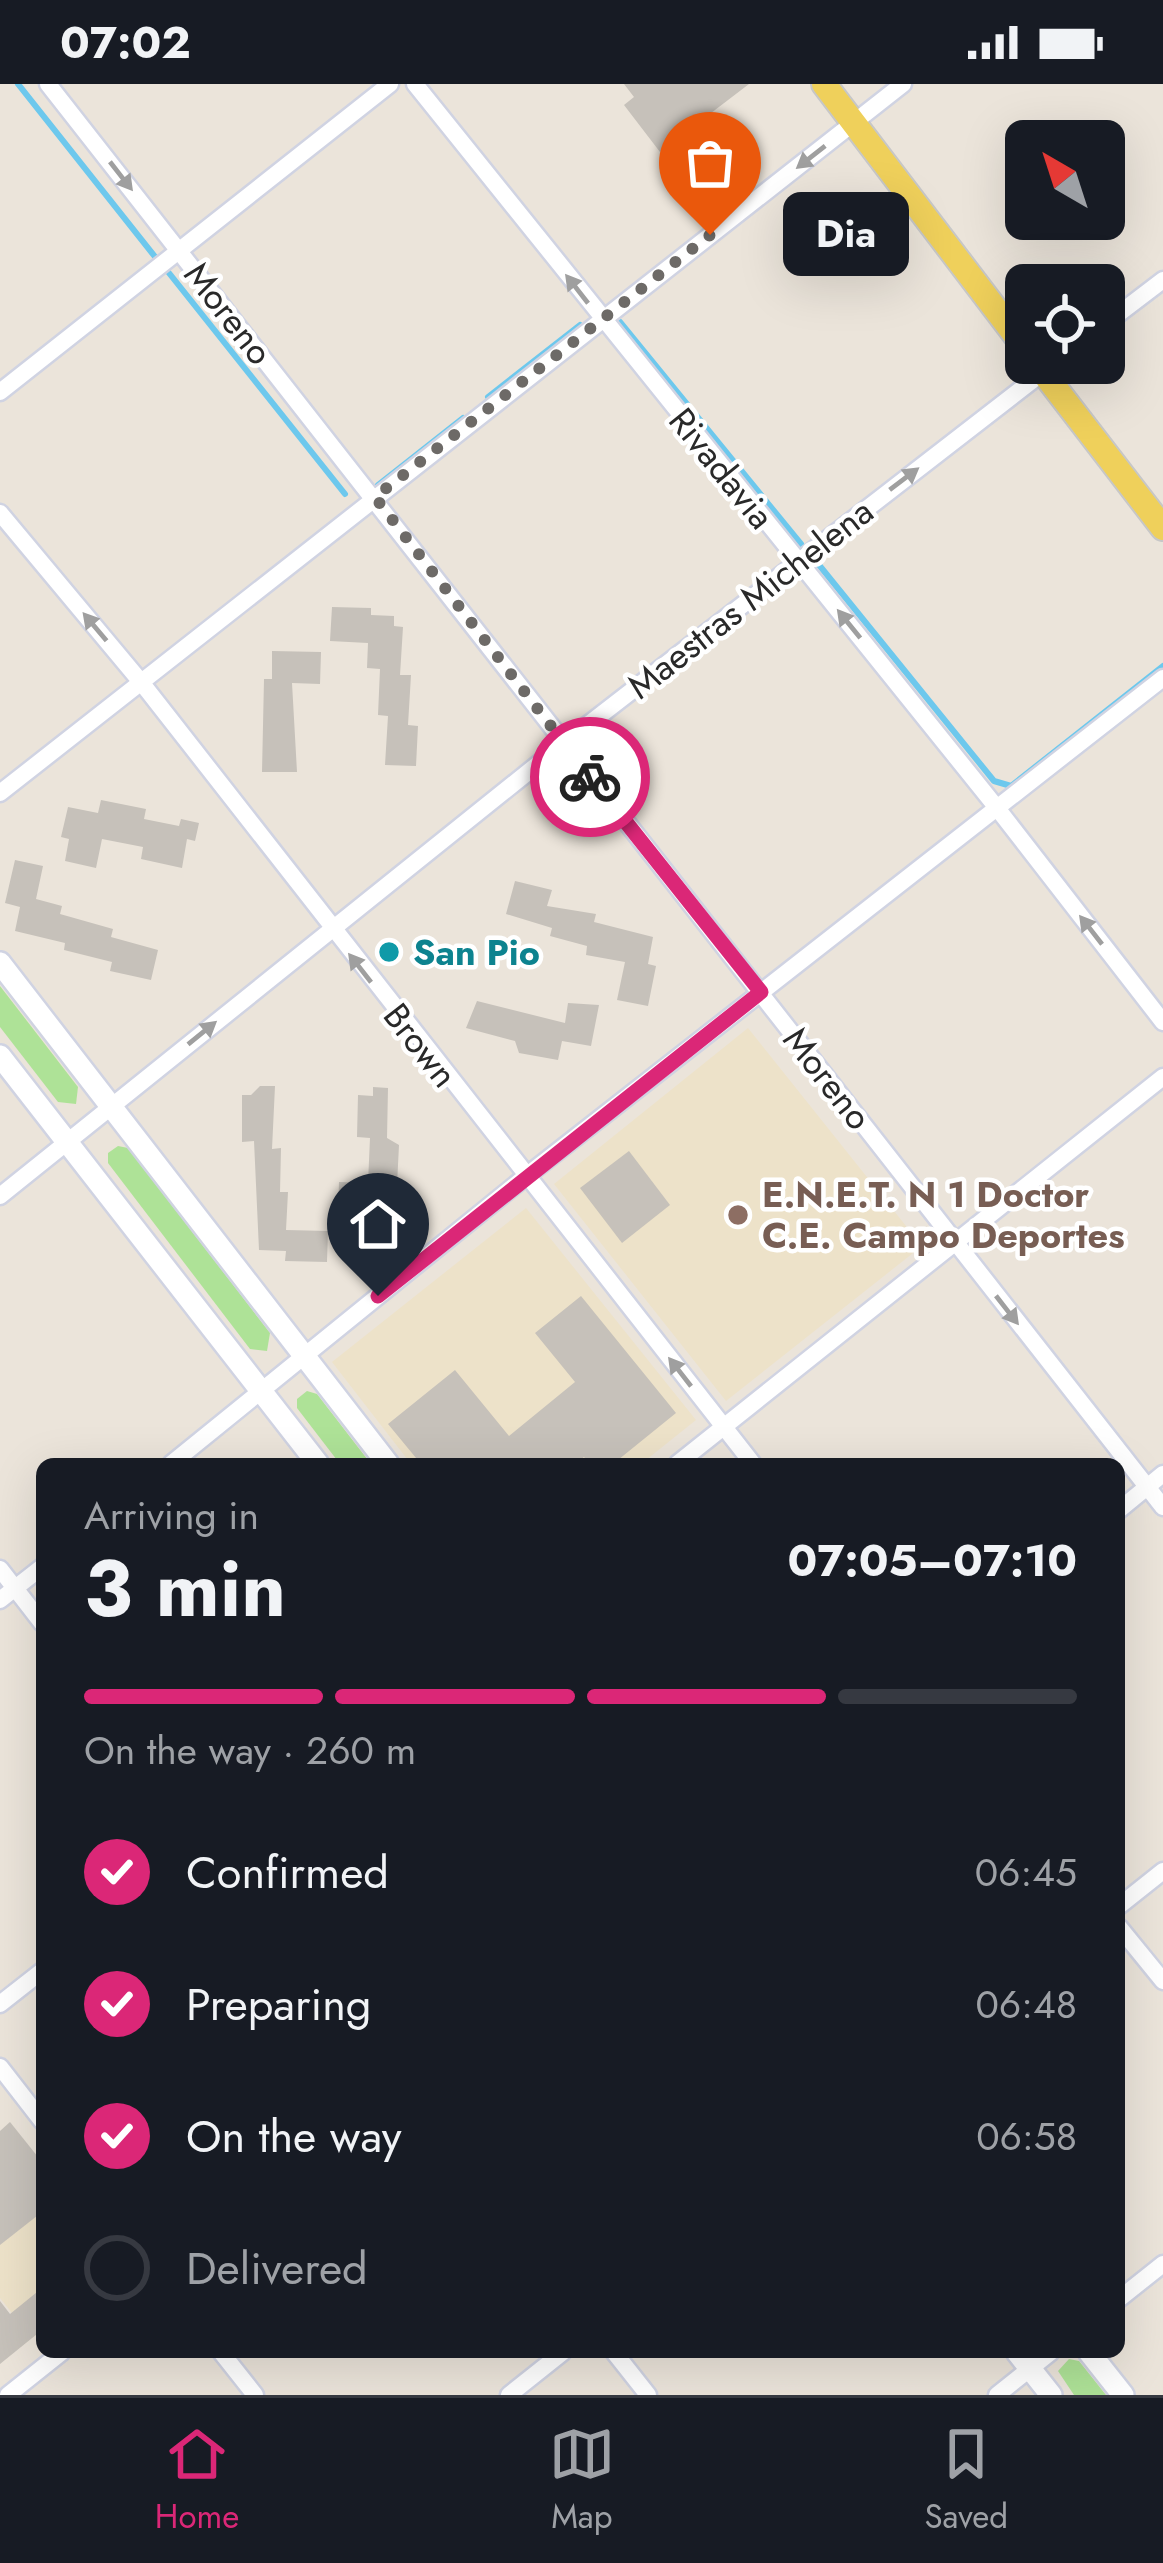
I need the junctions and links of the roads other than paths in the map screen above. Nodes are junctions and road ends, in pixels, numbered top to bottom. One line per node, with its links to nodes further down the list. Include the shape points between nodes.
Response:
1 (48, 84): 7 (street, Moreno, one-way to 7)
2 (390, 84): 7 (street)
3 (415, 84): 10 (street, Rivadavia, one-way to 3)
4 (824, 84): 6 (main road)
5 (903, 84): 6 (street)
6 (854, 123): 10 (street, one-way to 10); 11 (main road)
7 (181, 252): 14 (street); 15 (street, Moreno)
8 (1163, 280): 9 (street)
9 (1125, 309)
10 (601, 319): 15 (street); 18 (street, Rivadavia)
11 (1005, 321)
12 (1022, 384): 18 (street, Maestras Michelena, one-way to 12)
13 (1058, 384): 17 (main road)
14 (0, 392)
15 (375, 497): 20 (street); 21 (street, Moreno)
16 (0, 513): 20 (street, Brown, one-way to 16)
17 (1163, 528)
18 (798, 560): 21 (street, Maestras Michelena); 23 (street, Rivadavia, one-way to 18)
19 (1163, 678): 23 (street)
20 (140, 682): 22 (street); 24 (street, Brown)
21 (563, 744): 24 (street, Maestras Michelena); 26 (street, Moreno)
22 (0, 793)
23 (998, 808): 26 (street); 27 (street, Rivadavia, one-way to 23)
24 (330, 930): 30 (street, Maestras Michelena, one-way to 24); 32 (street, Brown, one-way to 24)
25 (0, 963): 30 (street)
26 (761, 992): 32 (street); 34 (street, Moreno)
27 (1163, 1022)
28 (0, 1056): 31 (street)
29 (1163, 1076): 34 (street)
30 (111, 1107): 31 (street, Maestras Michelena); 35 (street)
31 (68, 1142): 33 (street, Maestras Michelena); 36 (street)
32 (525, 1178): 35 (street); 37 (street, Brown, one-way to 32)
33 (0, 1196)
34 (953, 1242): 37 (street); 43 (street, Moreno, one-way to 43)
35 (304, 1355): 36 (street); 40 (street)
36 (263, 1390): 38 (street); 39 (street)
37 (723, 1427): 41 (street); 42 (street, Brown)
38 (178, 1458)
39 (314, 1458)
40 (383, 1458)
41 (684, 1458)
42 (748, 1458)
43 (1125, 1458)
44 (1125, 1458): 46 (street, Moreno, one-way to 46)
45 (1163, 1474): 46 (street)
46 (1148, 1487): 47 (street); 48 (street, Moreno)
47 (1125, 1505)
48 (1163, 1507)
49 (0, 1569): 51 (street)
50 (36, 1572): 51 (street)
51 (8, 1594): 52 (street)
52 (36, 1618)
53 (1163, 1871): 54 (street)
54 (1125, 1901)
55 (1125, 1934): 57 (street)
56 (36, 1976): 58 (street)
57 (1163, 1981)
58 (0, 2005)
59 (0, 2067): 60 (street)
60 (36, 2113)
61 (1163, 2264): 62 (street)
62 (1125, 2294)
63 (54, 2358): 69 (street)
64 (226, 2358): 70 (street)
65 (555, 2358): 71 (street)
66 (619, 2358): 72 (street)
67 (1095, 2358): 75 (street)
68 (1023, 2360): 73 (street); 74 (street)
69 (8, 2395)
70 (255, 2395)
71 (509, 2395)
72 (648, 2395)
73 (997, 2395)
74 (1051, 2395)
75 (1123, 2395)

